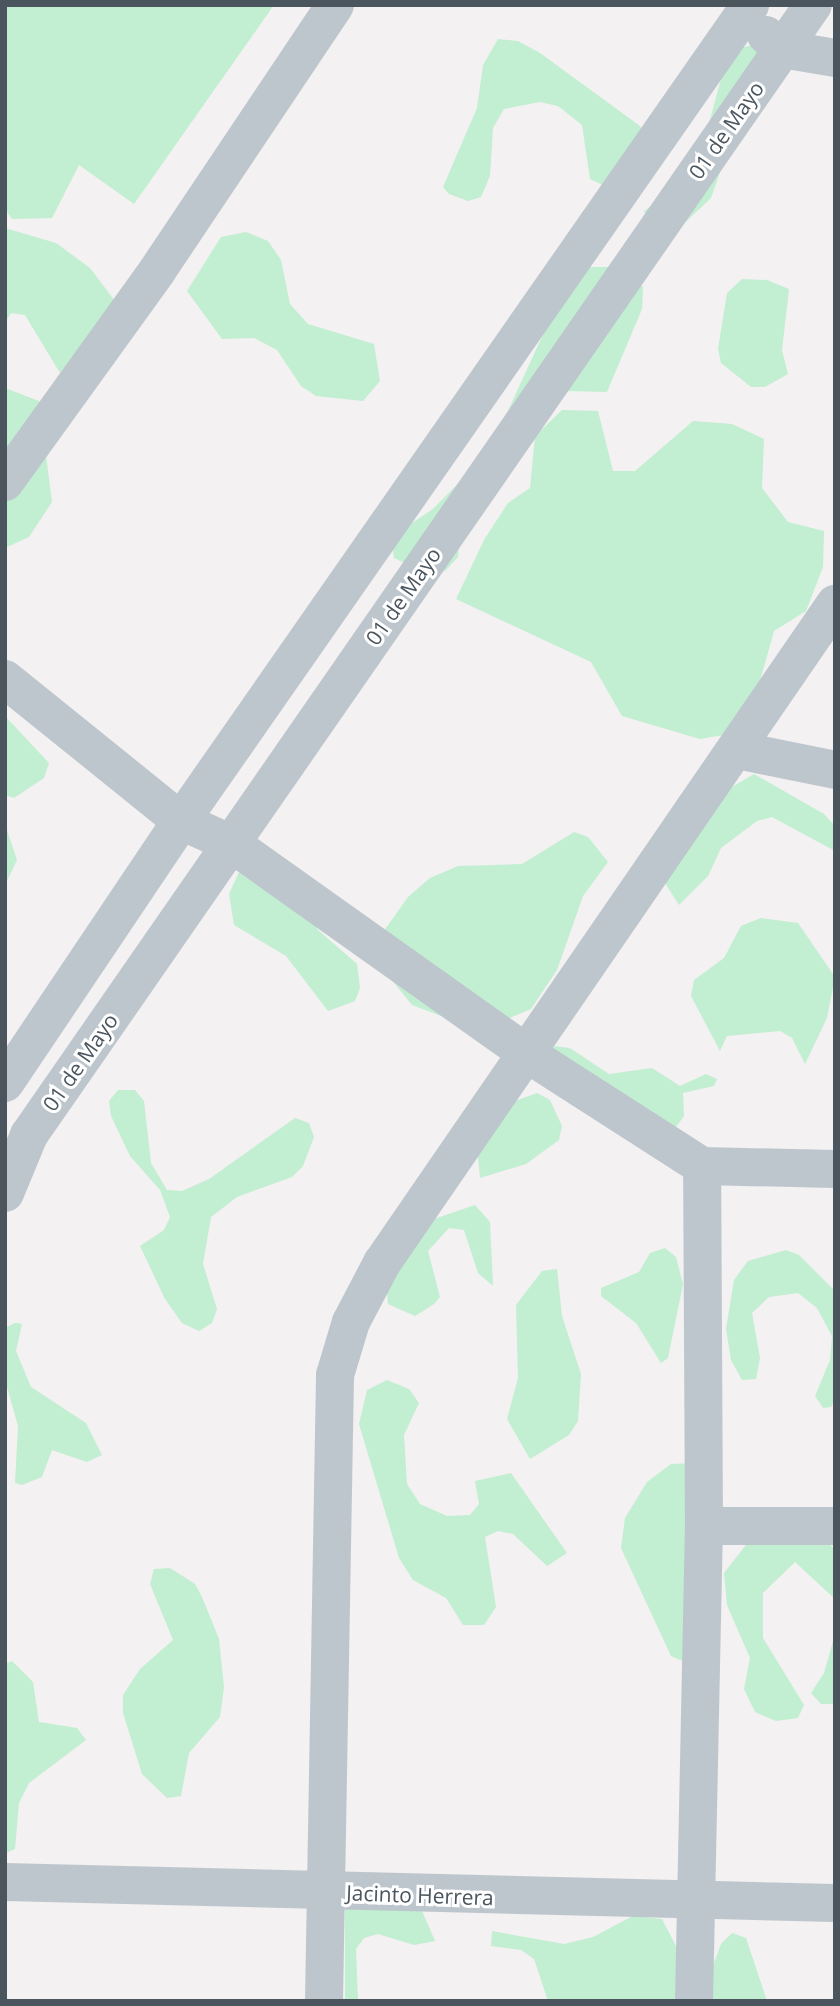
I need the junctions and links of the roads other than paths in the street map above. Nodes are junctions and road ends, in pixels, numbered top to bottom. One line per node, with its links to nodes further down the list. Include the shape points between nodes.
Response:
1 (335, 5): 6 (street, via 157,271)
2 (813, 5): 4 (street, 01 de Mayo)
3 (740, 9): 4 (street); 11 (street)
4 (782, 49): 5 (street); 12 (street, 01 de Mayo)
5 (835, 58)
6 (5, 482)
7 (835, 604): 9 (street)
8 (5, 679): 11 (street)
9 (737, 750): 10 (street); 13 (street)
10 (835, 770)
11 (181, 821): 12 (street); 14 (street)
12 (232, 844): 13 (street); 17 (street, 01 de Mayo, via 29,1135)
13 (529, 1055): 15 (street); 21 (street, via 382,1263 351,1322 335,1375)
14 (5, 1083)
15 (702, 1167): 16 (street); 18 (street)
16 (835, 1169)
17 (5, 1193)
18 (704, 1526): 19 (street); 23 (street)
19 (835, 1526)
20 (5, 1882): 21 (street, Jacinto Herrera)
21 (327, 1892): 23 (street, Jacinto Herrera); 24 (street)
22 (835, 1903): 23 (street, Jacinto Herrera)
23 (699, 1904): 25 (street)
24 (324, 2001)
25 (694, 2001)

